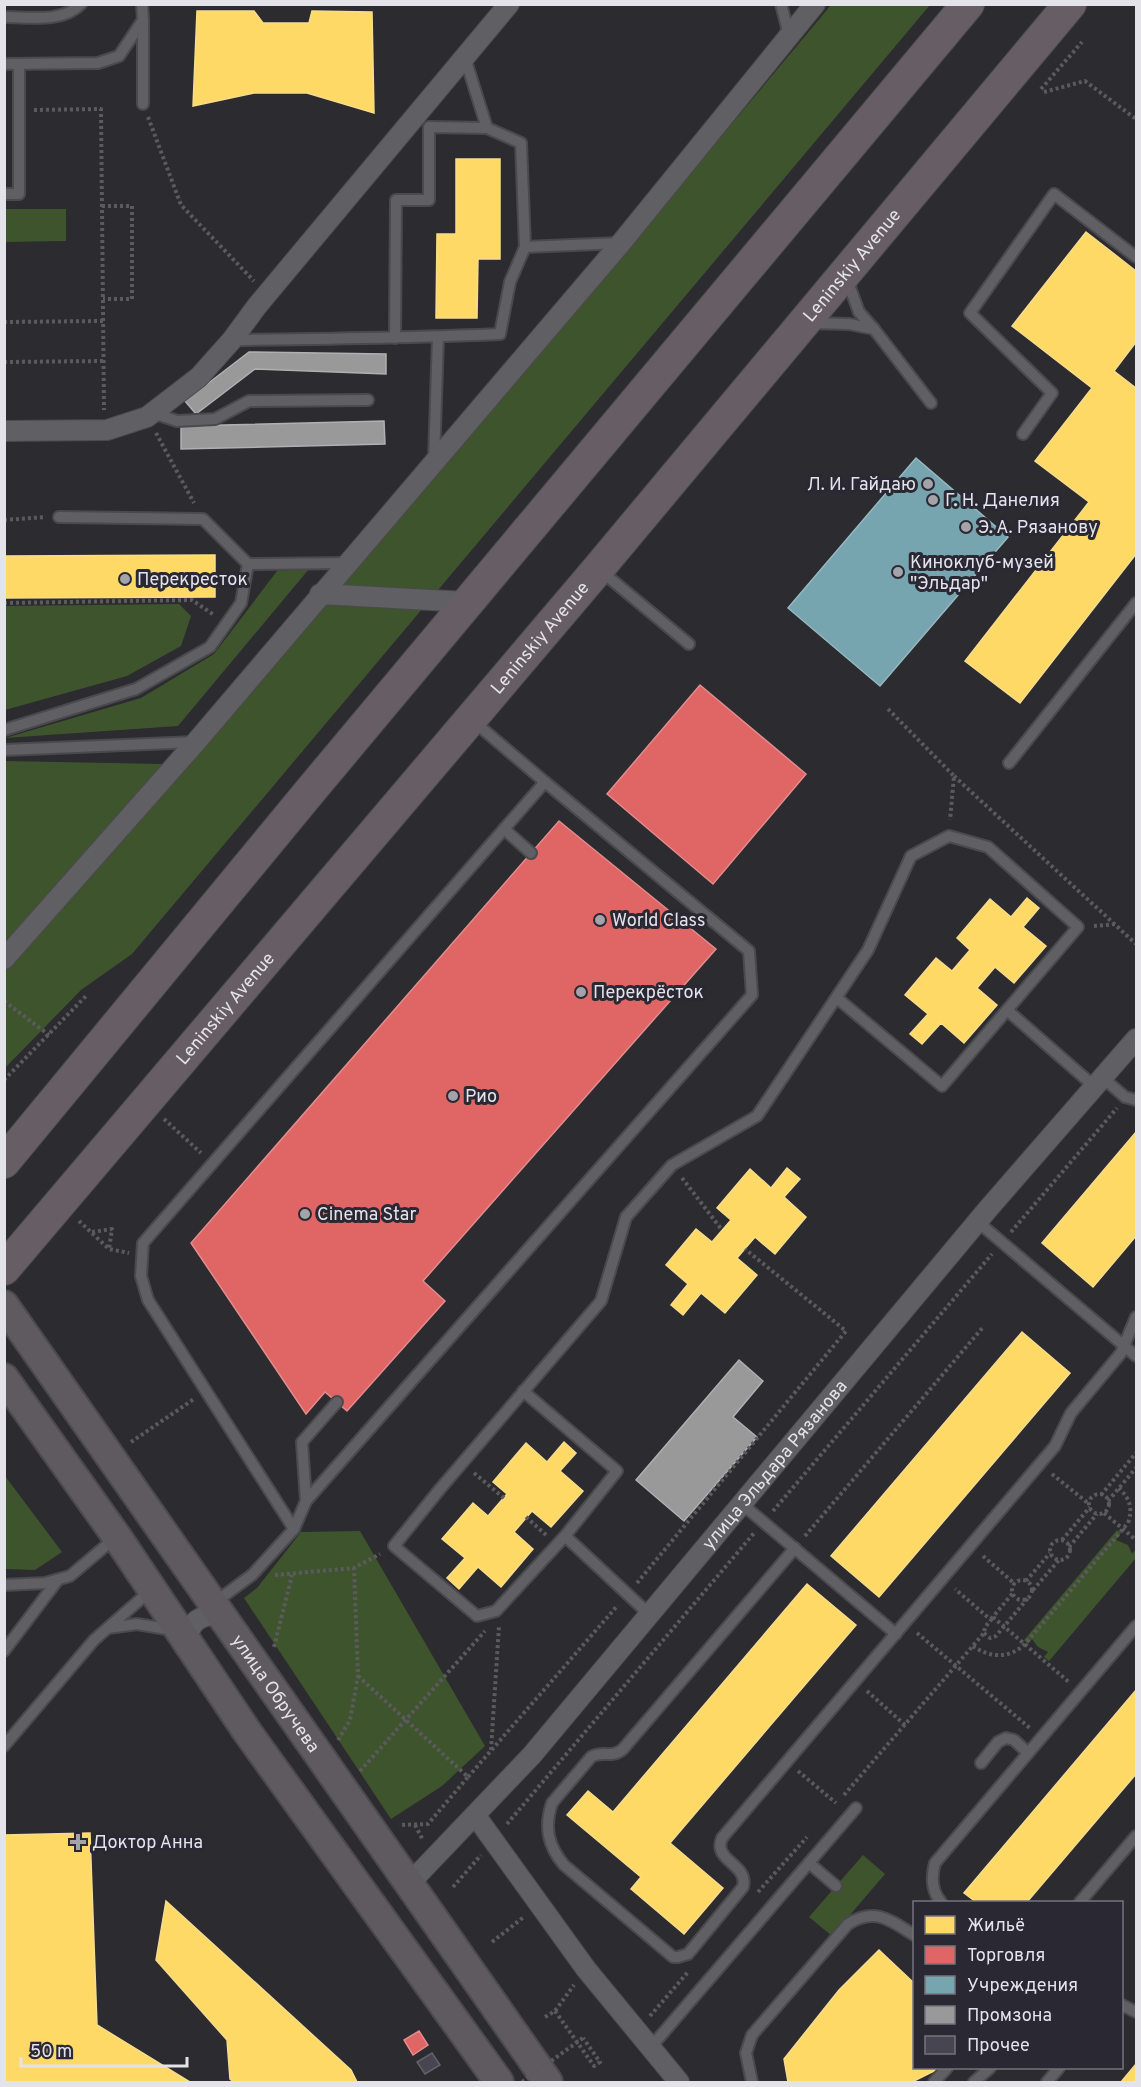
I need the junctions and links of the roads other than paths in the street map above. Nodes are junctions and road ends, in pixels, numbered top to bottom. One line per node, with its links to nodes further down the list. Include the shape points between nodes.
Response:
1 (81, 4): 8 (lane, via 61,17)
2 (142, 4): 9 (lane)
3 (508, 4): 11 (street)
4 (781, 4): 10 (lane)
5 (815, 4): 10 (street)
6 (968, 4): 37 (main road)
7 (1070, 4): 20 (main road, Leninskiy Avenue)
8 (4, 17)
9 (142, 20): 13 (lane, via 119,56 98,63); 14 (lane)
10 (789, 35): 17 (street)
11 (465, 58): 15 (lane); 25 (street)
12 (4, 64): 13 (lane)
13 (19, 64): 16 (lane, via 19,194)
14 (143, 104)
15 (487, 128): 18 (lane, via 521,143); 24 (lane, via 429,127 429,200 396,200)
16 (4, 194)
17 (621, 243): 18 (lane); 31 (street)
18 (525, 247): 23 (lane, via 510,282 500,334)
19 (1137, 257): 30 (lane, via 1054,194 970,313 1053,393)
20 (845, 273): 21 (main road, Leninskiy Avenue); 22 (lane, via 859,312)
21 (804, 322): 22 (lane); 35 (main road, Leninskiy Avenue)
22 (874, 329): 27 (lane)
23 (438, 337): 24 (lane); 31 (lane)
24 (395, 338): 25 (lane)
25 (232, 340): 28 (street, via 199,377)
26 (368, 400): 28 (lane, via 249,401 215,418 177,421)
27 (931, 403)
28 (150, 415): 29 (street, via 104,430)
29 (4, 431)
30 (1023, 434)
31 (434, 462): 33 (street)
32 (59, 517): 34 (lane, via 203,519)
33 (348, 563): 34 (lane); 36 (street)
34 (248, 564): 41 (lane, via 241,603 210,647 136,689)
35 (598, 569): 39 (lane); 40 (main road, Leninskiy Avenue)
36 (320, 594): 37 (street); 42 (street)
37 (468, 602): 54 (main road)
38 (1137, 603): 44 (lane)
39 (689, 644)
40 (470, 719): 45 (lane); 56 (main road, Leninskiy Avenue)
41 (4, 730)
42 (196, 742): 43 (lane); 48 (street)
43 (4, 750)
44 (1009, 763)
45 (545, 782): 46 (lane); 64 (lane, via 749,951 752,994)
46 (504, 829): 47 (lane); 66 (lane, via 143,1243 141,1276 148,1300)
47 (531, 853)
48 (4, 959)
49 (837, 998): 50 (lane, via 942,1086); 50 (lane, via 868,950 911,856 949,836 988,847 1078,927); 62 (lane, via 757,1116 672,1165 626,1217 601,1301)
50 (1007, 1010): 52 (lane)
51 (1137, 1039): 52 (street, улица Эльдара Рязанова)
52 (1099, 1083): 53 (lane); 55 (street, улица Эльдара Рязанова)
53 (1131, 1099)
54 (4, 1162)
55 (978, 1222): 59 (lane); 65 (street, улица Эльдара Рязанова)
56 (4, 1269)
57 (4, 1305): 73 (main road, улица Обручева)
58 (1137, 1317): 59 (lane)
59 (1125, 1347): 60 (lane); 77 (lane, via 1071,1413 1060,1440)
60 (1137, 1356)
61 (4, 1378): 68 (main road)
62 (523, 1391): 67 (lane, via 617,1471); 67 (lane, via 394,1546 477,1616 498,1614)
63 (337, 1402): 64 (lane, via 302,1442)
64 (306, 1501): 66 (lane)
65 (742, 1504): 69 (lane); 74 (street, улица Эльдара Рязанова)
66 (294, 1529): 73 (lane)
67 (566, 1536): 74 (lane)
68 (117, 1537): 70 (lane, via 80,1569); 72 (main road)
69 (795, 1548): 77 (lane); 77 (lane, via 621,1752 591,1757 552,1803 547,1822 550,1844 564,1865 669,1954 688,1954 743,1887 741,1870 722,1854 722,1838)
70 (57, 1581): 71 (lane); 79 (lane)
71 (4, 1585)
72 (151, 1590): 76 (lane); 78 (main road)
73 (222, 1614): 78 (street, via 224,1619 213,1615 198,1619 189,1632 189,1644); 87 (main road, улица Обручева)
74 (650, 1615): 84 (street, улица Эльдара Рязанова)
75 (1137, 1626): 81 (lane)
76 (108, 1628): 78 (lane, via 137,1624); 80 (lane)
77 (896, 1634)
78 (185, 1641): 98 (main road)
79 (4, 1651)
80 (4, 1746)
81 (1028, 1753): 82 (lane, via 1006,1738); 89 (lane, via 935,1863 932,1878)
82 (981, 1763)
83 (856, 1808): 86 (lane)
84 (476, 1815): 87 (street, улица Эльдара Рязанова); 94 (street, via 586,1969)
85 (1137, 1836): 90 (lane)
86 (809, 1863): 88 (lane); 94 (lane)
87 (408, 1885): 99 (main road, улица Обручева)
88 (836, 1886)
89 (940, 1901)
90 (1081, 1901)
91 (913, 1934): 101 (lane, via 881,1916 869,1915 848,1924 752,2035 746,2052)
92 (1123, 2005): 93 (lane)
93 (1137, 2012)
94 (651, 2047): 100 (street)
95 (945, 2069): 102 (lane)
96 (988, 2069): 103 (lane)
97 (1057, 2069): 104 (lane)
98 (499, 2082)
99 (548, 2082)
100 (680, 2082)
101 (752, 2082)
102 (934, 2082)
103 (975, 2082)
104 (1047, 2082)

